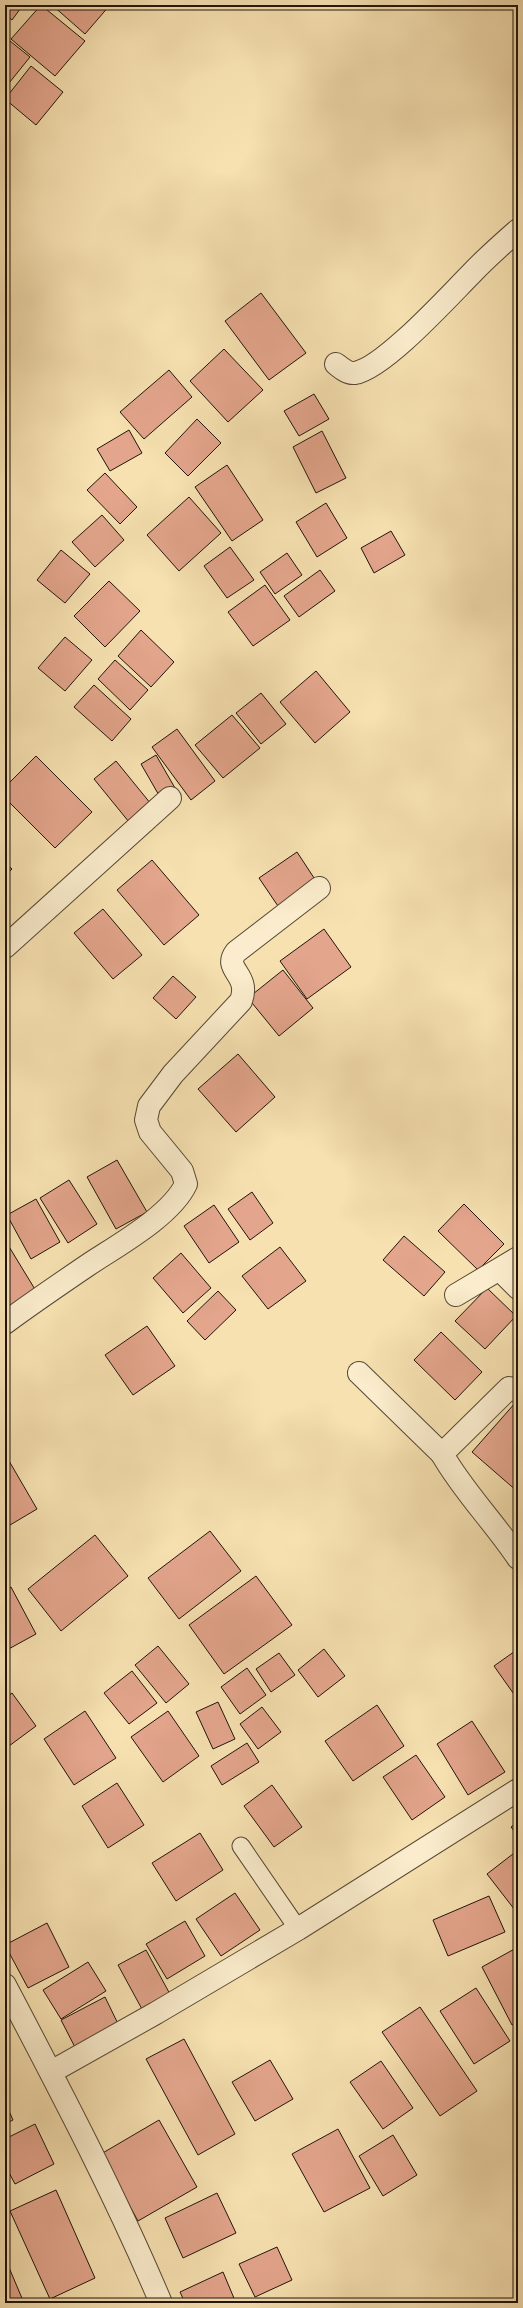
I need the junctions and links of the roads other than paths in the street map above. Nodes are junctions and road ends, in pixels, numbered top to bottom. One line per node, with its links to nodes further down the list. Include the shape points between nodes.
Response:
1 (518, 230): 2 (street, via 427,319 372,364 354,373 345,371)
2 (336, 364)
3 (170, 798): 5 (street)
4 (319, 888): 9 (street, via 236,952 232,964 245,991 241,1001 174,1074 149,1106 146,1120 150,1132 182,1171 186,1184 180,1197 142,1229 49,1291)
5 (5, 947)
6 (509, 1264): 7 (street); 8 (street)
7 (518, 1288)
8 (456, 1295)
9 (5, 1324)
10 (359, 1373): 12 (street)
11 (518, 1391): 12 (street, via 509,1388)
12 (442, 1454): 13 (street, via 451,1470)
13 (518, 1558)
14 (518, 1790): 16 (street)
15 (241, 1846): 16 (lane)
16 (298, 1929): 18 (street)
17 (5, 1985): 18 (street)
18 (51, 2072): 19 (street)
19 (161, 2303)

